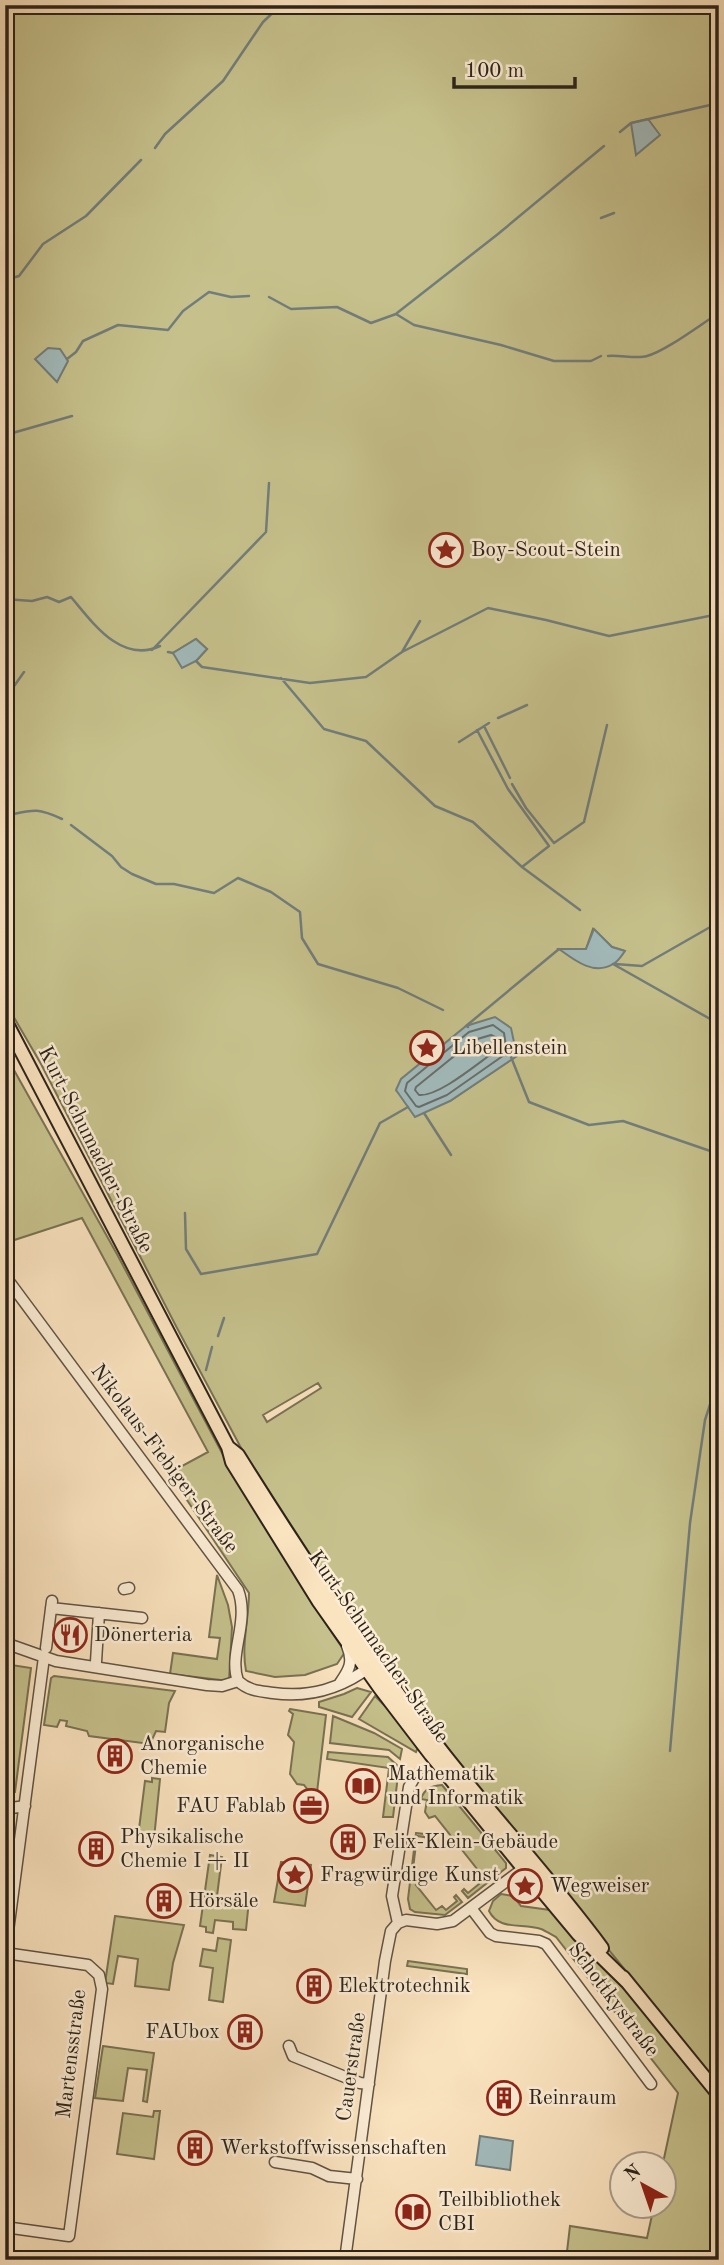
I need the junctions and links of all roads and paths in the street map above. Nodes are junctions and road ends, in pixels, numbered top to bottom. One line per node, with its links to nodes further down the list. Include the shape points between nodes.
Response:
1 (5, 1020): 3 (main road, Kurt-Schumacher-Straße)
2 (5, 1276): 11 (street, Nikolaus-Fiebiger-Straße, via 238,1590 243,1603)
3 (228, 1447): 6 (main road, Kurt-Schumacher-Straße, via 266,1519); 10 (main road, Kurt-Schumacher-Straße, via 238,1455)
4 (95, 1611): 5 (street); 8 (street, via 51,1604); 9 (street)
5 (140, 1619)
6 (343, 1636): 10 (main road, Kurt-Schumacher-Straße); 12 (street, via 351,1657 350,1670)
7 (5, 1643): 8 (street)
8 (45, 1648): 11 (street, via 108,1670 207,1685); 14 (street)
9 (96, 1662)
10 (371, 1666): 12 (street); 16 (main road, Kurt-Schumacher-Straße, via 431,1755)
11 (238, 1681): 12 (street, via 253,1690 292,1695)
12 (337, 1687)
13 (416, 1775): 18 (street, Cauerstraße, via 409,1787 392,1896)
14 (24, 1806): 15 (street); 19 (street)
15 (5, 1809)
16 (527, 1865): 17 (street); 23 (main road, Kurt-Schumacher-Straße, via 598,1942)
17 (471, 1908): 18 (street, via 445,1924); 22 (street, Schottkystraße, via 496,1936 546,1944)
18 (398, 1923): 21 (street, Cauerstraße, via 388,1941)
19 (5, 1953): 26 (street, Martensstraße, via 88,1965 95,1970 102,1989 69,2236)
20 (289, 2046): 21 (street, via 293,2056)
21 (369, 2084): 25 (street, Cauerstraße)
22 (651, 2084)
23 (719, 2095)
24 (275, 2162): 25 (street)
25 (357, 2179): 27 (street, Cauerstraße)
26 (5, 2227)
27 (345, 2260)

